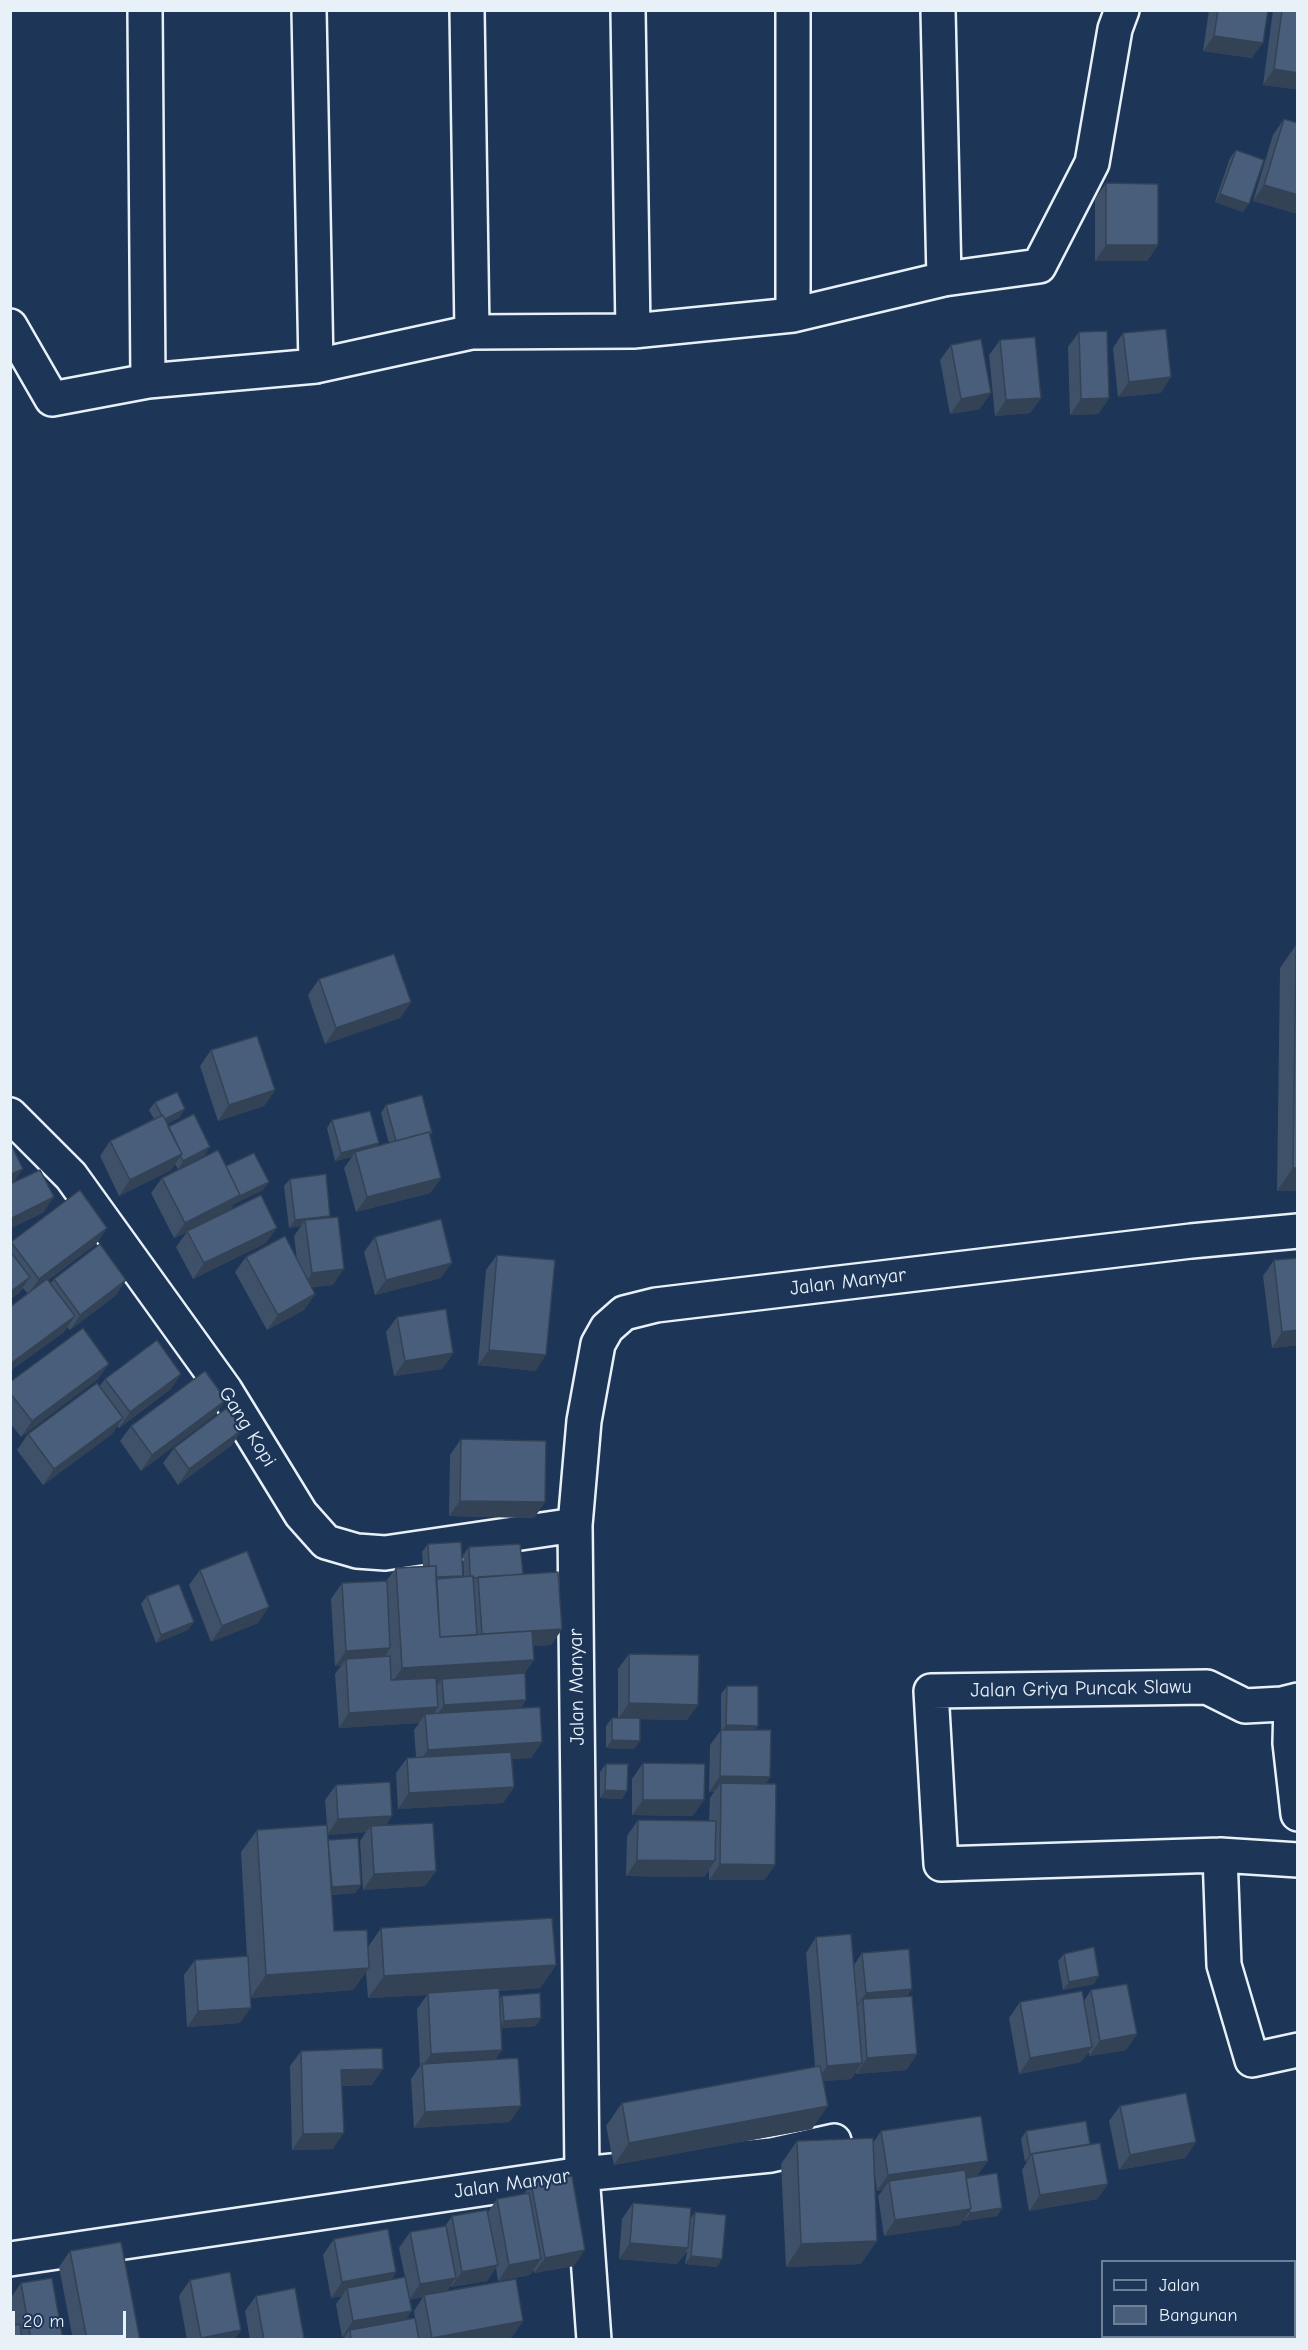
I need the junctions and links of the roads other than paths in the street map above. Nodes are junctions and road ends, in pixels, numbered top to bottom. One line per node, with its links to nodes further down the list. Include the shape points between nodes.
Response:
1 (146, 10): 14 (street)
2 (309, 10): 13 (street)
3 (467, 10): 12 (street)
4 (628, 10): 11 (street)
5 (793, 10): 9 (street)
6 (938, 10): 8 (street)
7 (1117, 17): 8 (street, via 1092,163 1039,266)
8 (945, 279): 9 (street)
9 (793, 315): 11 (street)
10 (10, 326): 14 (street, via 52,399)
11 (633, 331): 12 (street)
12 (472, 332): 13 (street)
13 (316, 366): 14 (street)
14 (148, 381)
15 (10, 1115): 17 (street, Gang Kopi, via 71,1176 225,1390 301,1514 326,1542 357,1551 385,1553)
16 (1298, 1231): 17 (street, Jalan Manyar, via 1191,1240 656,1305 624,1313 598,1344 584,1421)
17 (575, 1525): 24 (street, Jalan Manyar)
18 (1294, 1701): 19 (street, via 1290,1743); 20 (street, Jalan Griya Puncak Slawu, via 1245,1706 1207,1687 931,1691 941,1864)
19 (1298, 1814)
20 (1220, 1855): 21 (street); 22 (street, via 1224,1965 1252,2060)
21 (1298, 1860)
22 (1298, 2050)
23 (838, 2140): 24 (street, via 771,2155)
24 (582, 2174): 25 (street, Jalan Manyar); 27 (street)
25 (25, 2257): 26 (street)
26 (46, 2286)
27 (594, 2340)

